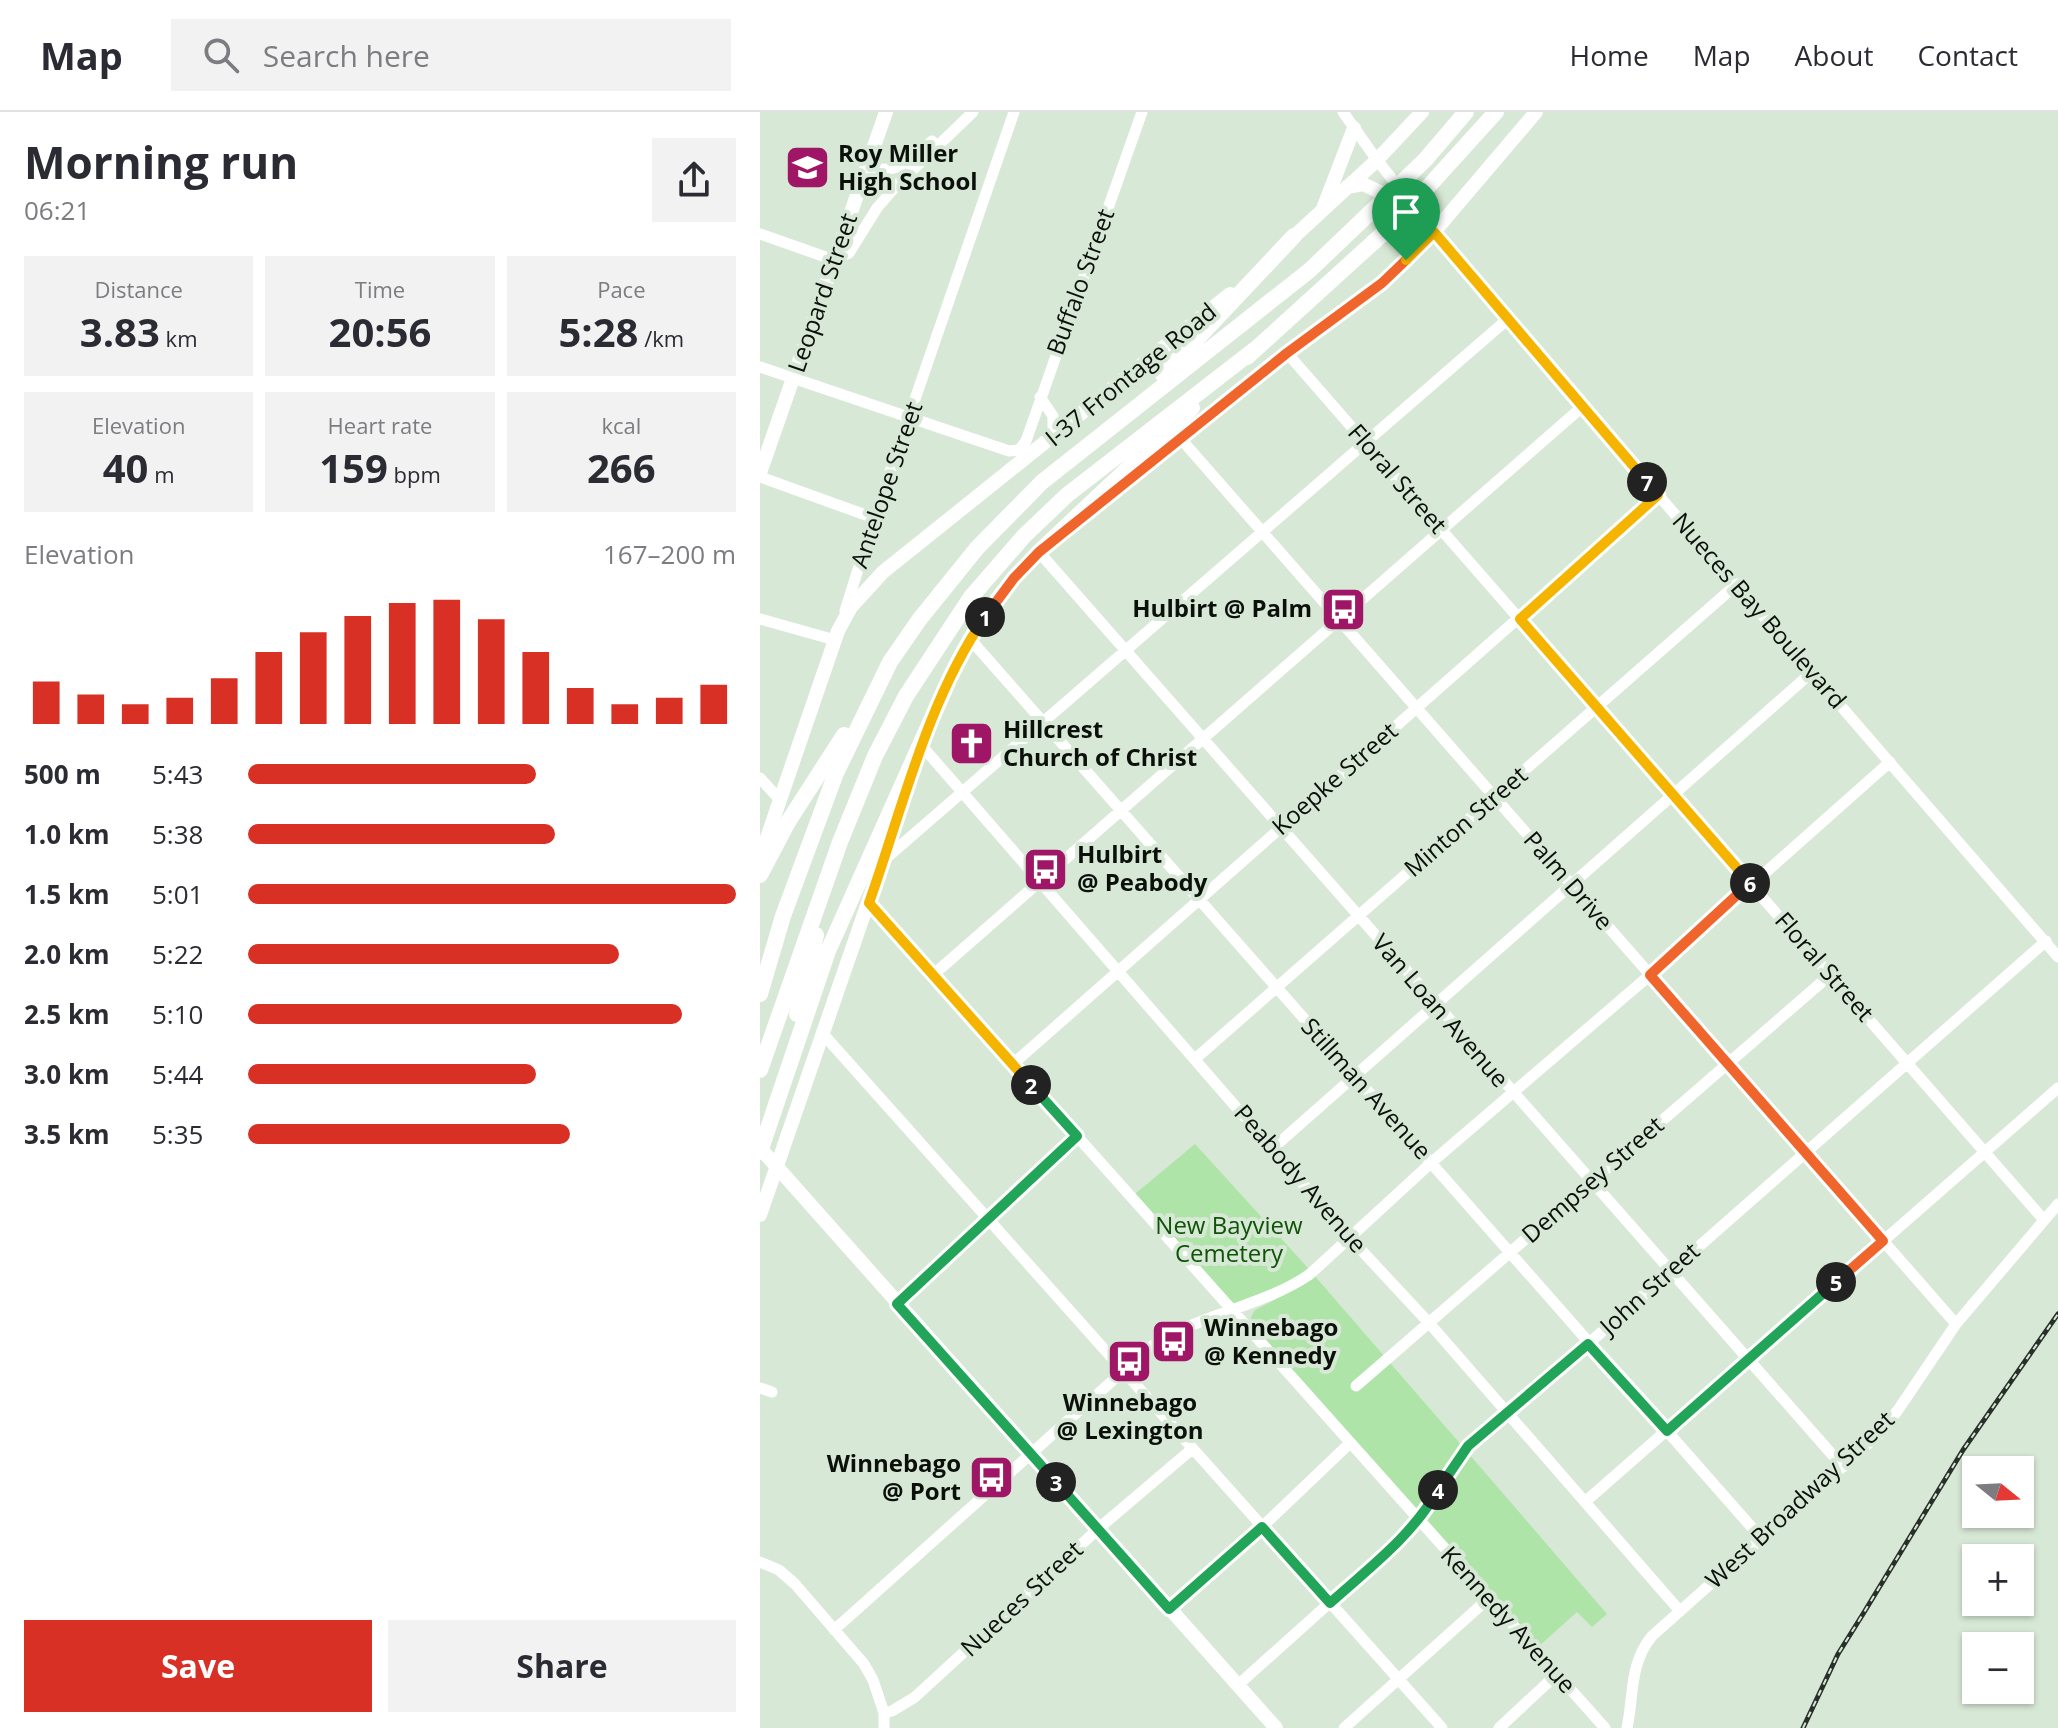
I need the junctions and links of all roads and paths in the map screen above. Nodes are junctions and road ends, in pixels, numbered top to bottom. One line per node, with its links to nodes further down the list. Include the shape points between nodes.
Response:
1 (886, 112): 12 (main road, Leopard Street)
2 (972, 112): 13 (street); 15 (street)
3 (1014, 112): 31 (street, Antelope Street)
4 (1142, 112): 28 (street, Buffalo Street)
5 (1344, 112): 10 (street, Nueces Bay Boulevard)
6 (1422, 112): 11 (main road, I-37 Frontage Road)
7 (1466, 112): 36 (highway, via 1425,160 1310,270)
8 (1496, 112): 24 (highway, via 1385,232)
9 (1536, 112): 18 (main road)
10 (1354, 128): 11 (street, Nueces Bay Boulevard); 17 (main road)
11 (1377, 160): 16 (main road, I-37 Frontage Road); 18 (street, Nueces Bay Boulevard)
12 (867, 166): 14 (street); 21 (main road, Leopard Street)
13 (898, 168): 14 (street); 15 (street)
14 (882, 171): 15 (street)
15 (898, 184): 21 (street, via 849,253)
16 (1347, 187): 17 (main road, I-37 Frontage Road); 22 (main road, via 1363,184 1382,193 1409,229)
17 (1323, 209): 20 (main road, I-37 Frontage Road)
18 (1434, 232): 22 (main road); 23 (street, Nueces Bay Boulevard)
19 (760, 234): 21 (street)
20 (1294, 236): 32 (main road, I-37 Frontage Road); 36 (highway, via 1162,376)
21 (834, 260): 27 (main road, Leopard Street)
22 (1406, 260): 25 (main road)
23 (1509, 318): 29 (street, Nueces Bay Boulevard); 35 (street)
24 (1254, 350): 42 (highway); 68 (highway, via 1067,495 971,597 906,696 875,756)
25 (1287, 353): 34 (main road); 35 (street, Floral Street)
26 (760, 367): 27 (street)
27 (793, 378): 31 (street); 37 (main road, Leopard Street)
28 (1040, 397): 30 (street); 31 (street, Buffalo Street, via 1019,450)
29 (1582, 407): 38 (street, Nueces Bay Boulevard); 40 (street)
30 (1053, 416): 32 (street); 33 (street)
31 (909, 418): 39 (street, Antelope Street)
32 (1079, 418): 33 (main road, I-37 Frontage Road)
33 (1053, 438): 47 (main road, I-37 Frontage Road, via 883,572 851,607)
34 (1181, 439): 41 (street, Palm Drive); 42 (main road)
35 (1365, 442): 40 (street, Floral Street); 41 (street)
36 (1072, 458): 50 (highway, via 977,548)
37 (760, 475): 39 (street)
38 (1658, 495): 43 (street, Nueces Bay Boulevard); 45 (street, Koepke Street)
39 (874, 518): 47 (street, Antelope Street)
40 (1442, 530): 45 (street, Floral Street); 46 (street)
41 (1262, 532): 46 (street, Palm Drive); 49 (street)
42 (1039, 552): 48 (main road); 49 (street, Van Loan Avenue)
43 (1737, 584): 51 (street, Nueces Bay Boulevard); 54 (street, Minton Street)
44 (760, 619): 47 (street)
45 (1520, 619): 53 (street, Koepke Street); 54 (street, Floral Street)
46 (1339, 620): 53 (street, Palm Drive); 56 (street)
47 (837, 636): 63 (main road, Antelope Street)
48 (970, 639): 52 (main road); 55 (street, Stillman Avenue)
49 (1125, 651): 55 (street); 56 (street, Van Loan Avenue)
50 (890, 662): 69 (highway); 75 (highway, via 836,773)
51 (1811, 673): 58 (street, Nueces Bay Boulevard); 61 (street)
52 (945, 689): 57 (main road); 94 (highway, via 828,951)
53 (1416, 707): 62 (street, Palm Drive); 65 (street, Koepke Street)
54 (1596, 707): 61 (street, Floral Street); 62 (street, Minton Street)
55 (1043, 723): 60 (street); 64 (street, Stillman Avenue)
56 (1203, 739): 64 (street); 65 (street, Van Loan Avenue)
57 (922, 746): 60 (street, Peabody Avenue); 67 (main road)
58 (1890, 762): 72 (street); 77 (street, Nueces Bay Boulevard)
59 (760, 778): 63 (street)
60 (963, 792): 67 (street); 70 (street, Peabody Avenue)
61 (1673, 795): 71 (street); 72 (street, Floral Street)
62 (1494, 797): 71 (street, Palm Drive); 76 (street, Minton Street)
63 (780, 800): 66 (main road, Antelope Street)
64 (1120, 811): 70 (street); 73 (street, Stillman Avenue)
65 (1280, 827): 73 (street, Koepke Street); 76 (street, Van Loan Avenue)
66 (760, 858)
67 (884, 860): 74 (main road)
68 (831, 871): 92 (highway); 94 (highway)
69 (760, 875)
70 (1040, 881): 79 (street, Peabody Avenue); 81 (street)
71 (1571, 885): 82 (street, Palm Drive); 86 (street)
72 (1751, 885): 82 (street); 83 (street, Floral Street)
73 (1198, 899): 79 (street, Koepke Street); 84 (street, Stillman Avenue)
74 (869, 903): 81 (street, Kennedy Avenue); 87 (main road)
75 (783, 916): 80 (highway); 85 (highway)
76 (1358, 916): 84 (street, Minton Street); 86 (street, Van Loan Avenue)
77 (2046, 941): 78 (street, Nueces Bay Boulevard); 90 (street, John Street)
78 (2058, 957)
79 (1119, 971): 88 (street, Peabody Avenue); 91 (street, Koepke Street)
80 (760, 972)
81 (933, 975): 91 (street, Kennedy Avenue)
82 (1650, 975): 89 (street, Palm Drive); 96 (street)
83 (1830, 975): 89 (street, Dempsey Street); 90 (street, Floral Street)
84 (1276, 988): 88 (street, Minton Street); 93 (street, Stillman Avenue)
85 (760, 994)
86 (1435, 1005): 93 (street); 96 (street, Van Loan Avenue)
87 (824, 1035): 103 (main road); 108 (street)
88 (1195, 1059): 98 (street, Peabody Avenue)
89 (1728, 1063): 100 (street, Palm Drive); 104 (street, Dempsey Street)
90 (1907, 1063): 100 (street, John Street); 101 (street, Floral Street)
91 (1013, 1064): 97 (street, Kennedy Avenue)
92 (760, 1070)
93 (1354, 1077): 98 (street); 102 (street, Stillman Avenue)
94 (782, 1088): 99 (highway)
95 (2058, 1088): 101 (street)
96 (1513, 1093): 102 (street); 104 (street, Van Loan Avenue)
97 (1077, 1136): 108 (street); 115 (street, Kennedy Avenue)
98 (1272, 1149): 110 (street, Peabody Avenue)
99 (760, 1150): 103 (main road)
100 (1805, 1152): 111 (street, Palm Drive); 113 (street, John Street)
101 (1985, 1152): 109 (street, Floral Street); 111 (street)
102 (1432, 1162): 110 (street); 112 (street, Stillman Avenue)
103 (776, 1166): 107 (main road); 114 (main road)
104 (1591, 1182): 112 (street, Dempsey Street); 113 (street, Van Loan Avenue)
105 (760, 1192): 107 (main road)
106 (2058, 1204): 109 (street, West Broadway Street)
107 (760, 1213)
108 (988, 1220): 114 (street); 120 (street)
109 (2044, 1220): 117 (street, West Broadway Street)
110 (1349, 1237): 115 (street, via 1286,1290); 116 (street, Peabody Avenue)
111 (1883, 1241): 117 (street, Palm Drive); 119 (street)
112 (1509, 1253): 116 (street, Dempsey Street); 118 (street, Stillman Avenue)
113 (1669, 1272): 118 (street, John Street); 119 (street, Van Loan Avenue)
114 (897, 1304): 126 (main road)
115 (1231, 1309): 120 (street, via 1165,1337); 124 (street, Kennedy Avenue)
116 (1430, 1324): 121 (street, Dempsey Street); 122 (street, Peabody Avenue)
117 (1956, 1324): 127 (street, West Broadway Street, via 1898,1410)
118 (1588, 1344): 122 (street, John Street); 123 (street, Stillman Avenue)
119 (1749, 1360): 123 (street); 127 (street, Van Loan Avenue)
120 (1124, 1373): 125 (street); 126 (street)
121 (1356, 1386)
122 (1507, 1412): 128 (street, Peabody Avenue); 129 (street, John Street, via 1468,1446)
123 (1667, 1431): 128 (street); 132 (street, Stillman Avenue)
124 (1350, 1443): 129 (street, Kennedy Avenue); 130 (street)
125 (1192, 1449): 130 (street); 131 (street, Nueces Street)
126 (1031, 1453): 131 (main road); 138 (street)
127 (1843, 1467): 132 (street, West Broadway Street)
128 (1586, 1501): 137 (street, Peabody Avenue)
129 (1419, 1520): 134 (street, Kennedy Avenue); 135 (street, John Street)
130 (1262, 1527): 135 (street); 136 (street)
131 (1098, 1529): 136 (main road); 142 (street, Nueces Street, via 915,1697)
132 (1762, 1539): 137 (street, West Broadway Street)
133 (760, 1562): 138 (street, via 795,1584)
134 (1489, 1598): 139 (street, Kennedy Avenue); 140 (street)
135 (1330, 1603): 140 (street); 141 (street, John Street)
136 (1169, 1609): 141 (main road)
137 (1679, 1610): 149 (street, West Broadway Street, via 1652,1636 1636,1664)
138 (834, 1630): 142 (street, via 864,1664)
139 (1557, 1674): 147 (street); 148 (street, Kennedy Avenue)
140 (1398, 1681): 145 (street); 146 (street)
141 (1238, 1685): 144 (main road)
142 (884, 1713): 143 (street)
143 (884, 1728)
144 (1276, 1728)
145 (1344, 1728)
146 (1442, 1728)
147 (1499, 1728)
148 (1605, 1728)
149 (1627, 1728)

